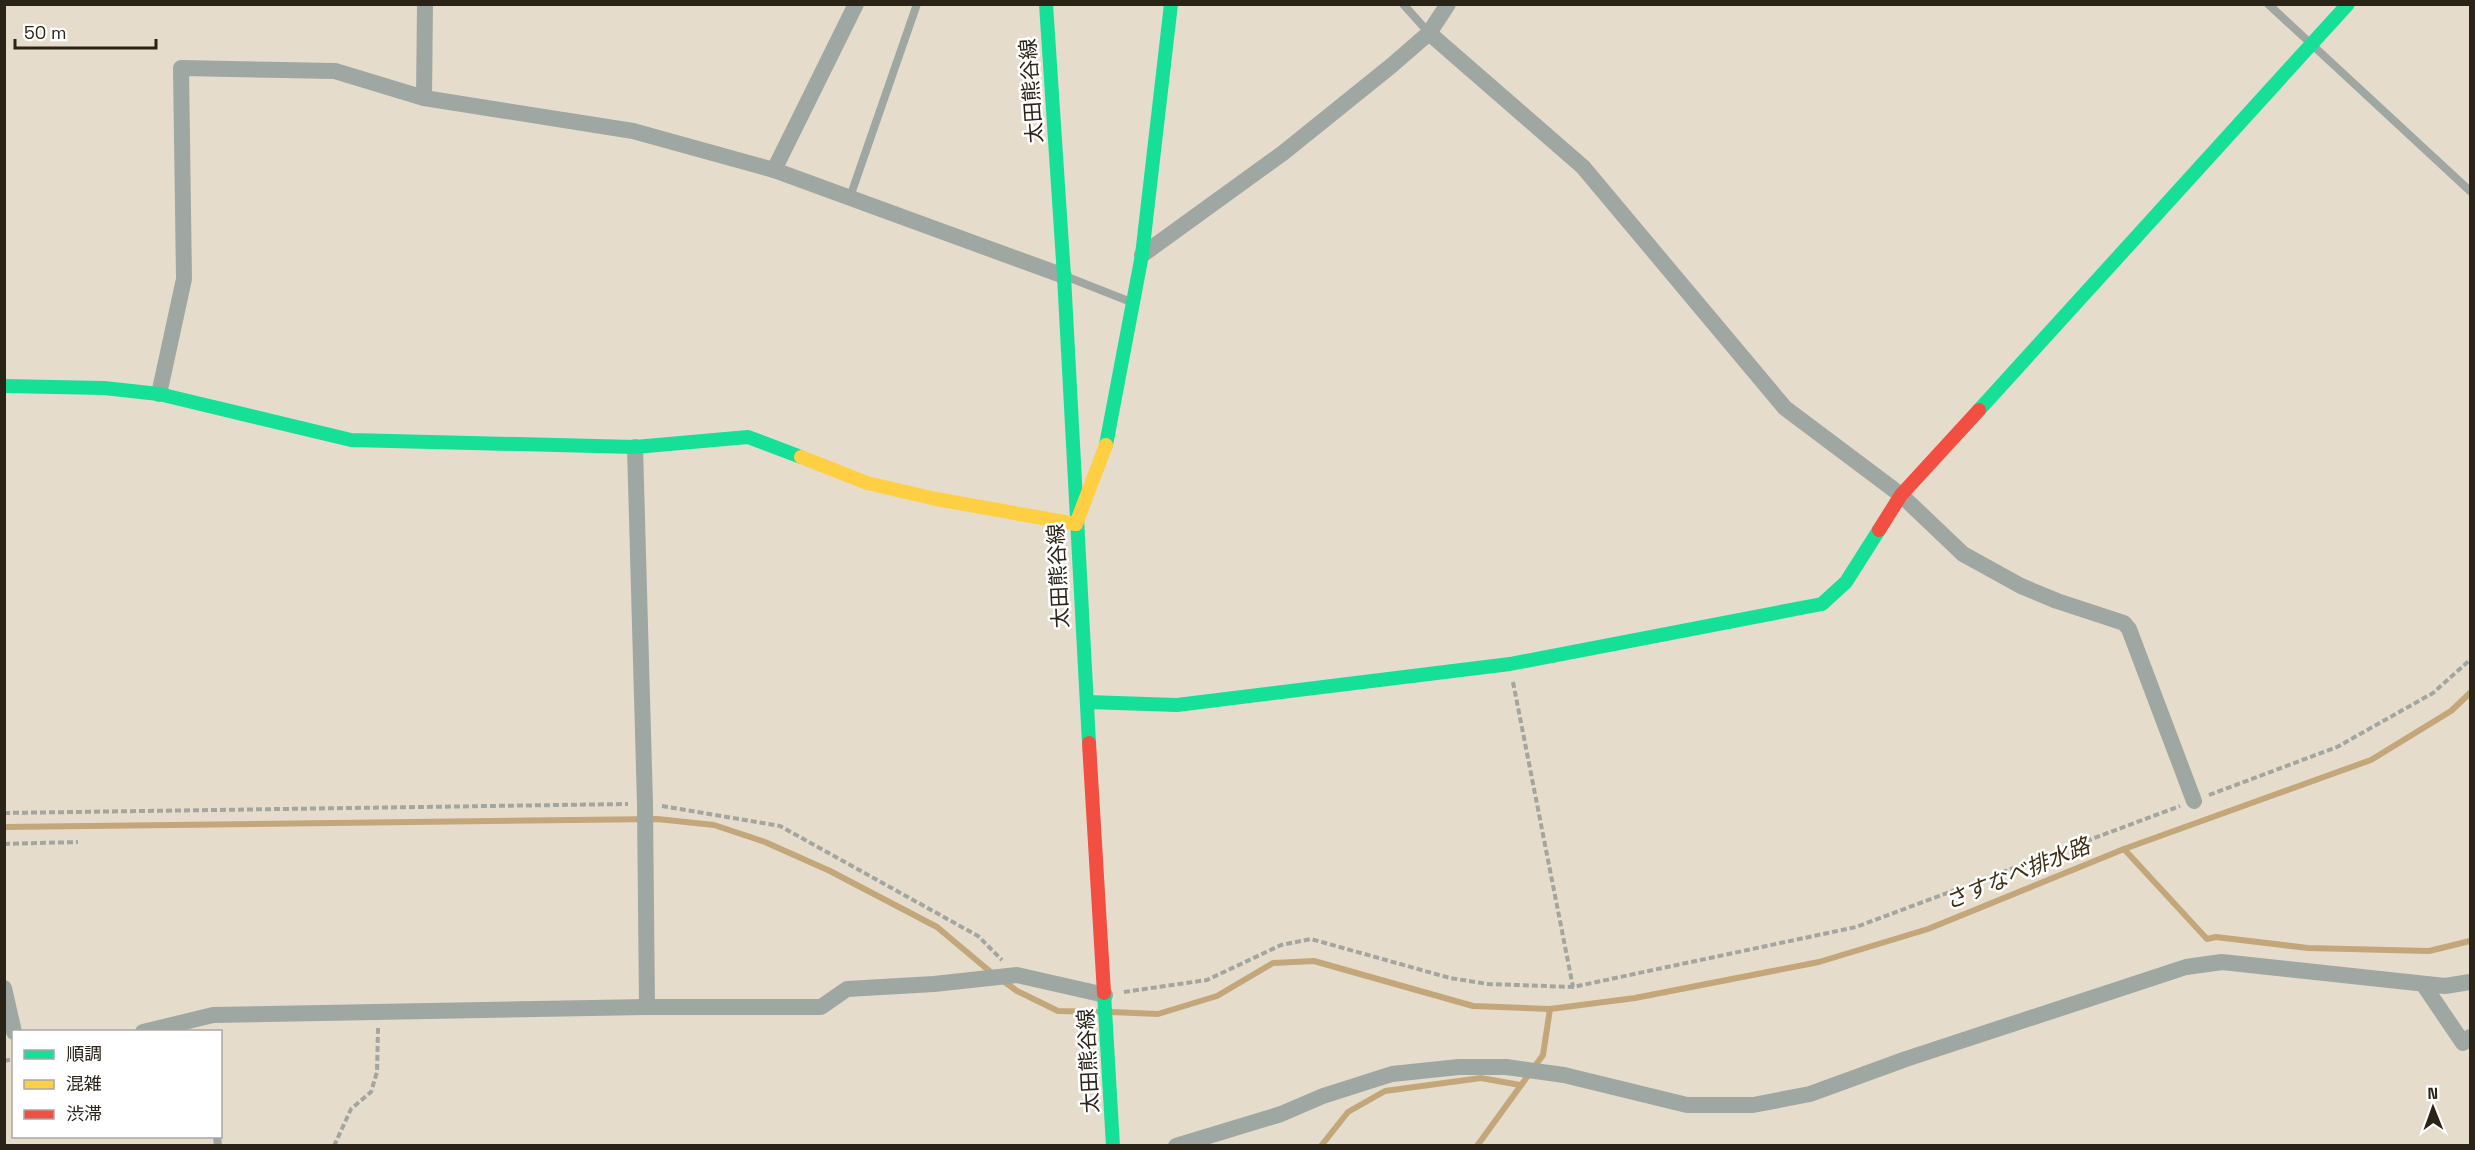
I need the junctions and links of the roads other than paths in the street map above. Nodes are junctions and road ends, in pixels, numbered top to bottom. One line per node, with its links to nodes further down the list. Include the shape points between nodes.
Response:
1 (425, 4): 12 (street)
2 (856, 4): 13 (street)
3 (917, 4): 15 (lane)
4 (1046, 4): 17 (street, 太田熊谷線)
5 (1171, 4): 16 (street)
6 (1403, 4): 10 (lane)
7 (1448, 4): 10 (street)
8 (2268, 4): 11 (lane)
9 (2348, 4): 11 (street)
10 (1429, 33): 16 (street, via 1283,153); 22 (street, via 1583,167 1785,408)
11 (2312, 44): 14 (lane); 22 (street)
12 (424, 98): 13 (street, via 633,131); 20 (street, via 335,71 181,68 184,279)
13 (774, 170): 15 (street)
14 (2470, 191)
15 (850, 197): 17 (street)
16 (1142, 255): 18 (street)
17 (1064, 276): 18 (lane); 23 (street, 太田熊谷線)
18 (1133, 303): 23 (street, via 1109,436)
19 (4, 386): 20 (street, via 104,388)
20 (159, 394): 21 (street, via 351,440)
21 (635, 447): 23 (street, via 748,437 867,483); 30 (street)
22 (1901, 495): 24 (street, via 1846,582 1822,604 1509,664 1177,705); 25 (street, via 1963,554 2021,586 2129,628)
23 (1076, 524): 24 (street, 太田熊谷線)
24 (1087, 702): 29 (street, 太田熊谷線)
25 (2194, 801)
26 (2470, 982): 27 (street)
27 (2423, 984): 34 (street, via 2463,1043); 35 (street, via 2222,962 2186,967 1810,1094 1753,1105 1687,1105 1564,1075 1517,1068 1459,1067 1392,1074)
28 (4, 988): 32 (street)
29 (1106, 997): 30 (street, via 1017,975 847,989 821,1006); 36 (street, 太田熊谷線)
30 (647, 1007): 31 (street, via 213,1015)
31 (179, 1028): 33 (street)
32 (14, 1030)
33 (161, 1030)
34 (2470, 1037)
35 (1182, 1145)
36 (1113, 1146)

